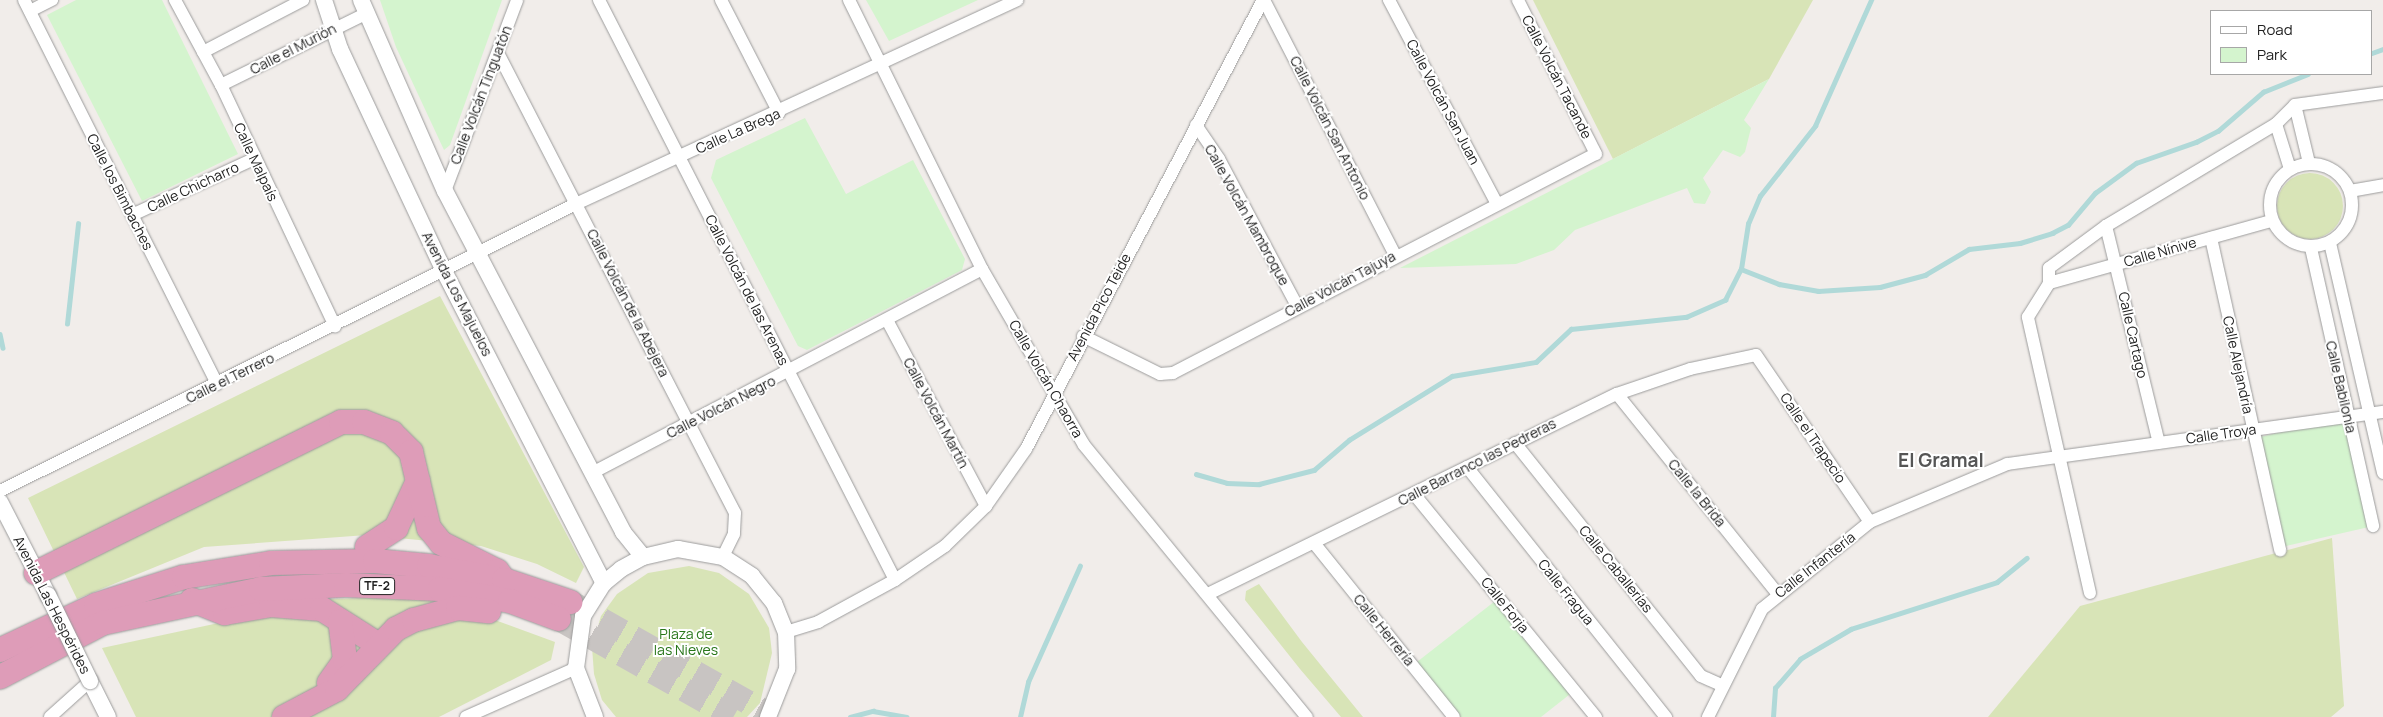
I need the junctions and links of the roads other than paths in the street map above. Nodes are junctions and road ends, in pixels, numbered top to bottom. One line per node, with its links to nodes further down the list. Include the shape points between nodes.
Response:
1 (52, 0): 13 (street)
2 (175, 0): 16 (street, Calle Malpaís)
3 (303, 0): 16 (street)
4 (324, 0): 15 (street, Avenida Los Majuelos)
5 (517, 0): 17 (street, Calle Volcán Tinguatón)
6 (599, 0): 26 (street, Calle Volcán de las Arenas)
7 (721, 0): 22 (street)
8 (849, 0): 18 (street, Calle Volcán Chaorra)
9 (1017, 0): 18 (street, Calle La Brega)
10 (1263, 0): 24 (street, Avenida Pico Teide); 42 (street, Calle Volcán San Antonio)
11 (1389, 0): 34 (street, Calle Volcán San Juan)
12 (1518, 0): 25 (street, Calle Volcán Tacande)
13 (27, 6): 35 (street, Calle los Bimbaches)
14 (363, 7): 15 (street, Calle el Murión); 31 (street)
15 (333, 29): 19 (street, Calle el Murión); 46 (street, Avenida Los Majuelos)
16 (203, 52): 19 (street, Calle Malpaís)
17 (498, 53): 31 (street, Calle Volcán Tinguatón); 33 (street, Calle Volcán de la Abejera)
18 (881, 64): 22 (street, Calle La Brega); 45 (street, Calle Volcán Chaorra)
19 (221, 85): 27 (street, Calle Malpaís)
20 (2383, 93): 21 (street)
21 (2295, 106): 23 (street); 28 (street)
22 (779, 113): 26 (street, Calle La Brega)
23 (2276, 124): 29 (street); 37 (street)
24 (1196, 125): 48 (street, Calle Volcán Mambroque, via 1219,159); 51 (street, Avenida Pico Teide)
25 (1596, 154): 34 (street, Calle Volcán Tajuya)
26 (679, 156): 33 (street, Calle La Brega); 53 (street, Calle Volcán de las Arenas)
27 (254, 159): 35 (street, Calle Chicharro); 50 (street, Calle Malpaís)
28 (2309, 163): 29 (street); 32 (street, via 2337,172)
29 (2290, 169): 36 (street, via 2277,180 2269,199)
30 (2383, 185): 32 (street)
31 (445, 191): 41 (street)
32 (2350, 191): 39 (street, via 2352,214 2344,231)
33 (578, 203): 41 (street, Calle La Brega); 60 (street, Calle Volcán de la Abejera)
34 (1497, 204): 42 (street, Calle Volcán Tajuya)
35 (132, 216): 54 (street, Calle los Bimbaches)
36 (2271, 220): 38 (street, Calle Nínive); 40 (street, via 2280,235)
37 (2106, 226): 44 (street, Calle Cartago); 47 (street, via 2049,268)
38 (2211, 238): 44 (street, Calle Nínive); 61 (street, Calle Alejandría)
39 (2330, 243): 40 (street); 58 (street, Calle Babilonia)
40 (2311, 248): 59 (street, Calle Babilonia)
41 (479, 254): 43 (street, Calle La Brega); 66 (street)
42 (1395, 255): 48 (street, Calle Volcán Tajuya)
43 (460, 263): 46 (street, Calle el Terrero)
44 (2117, 264): 47 (street, Calle Nínive); 63 (street, Calle Cartago)
45 (982, 269): 49 (street, Calle Volcán Negro); 55 (street, Calle Volcán Chaorra)
46 (444, 271): 50 (street, Calle el Terrero); 85 (street, Avenida Los Majuelos)
47 (2049, 284): 64 (street, via 2028,317)
48 (1297, 306): 51 (street, Calle Volcán Tajuya, via 1173,373 1160,374)
49 (887, 320): 53 (street, Calle Volcán Negro); 72 (street, Calle Volcán Martín)
50 (334, 326): 54 (street, Calle el Terrero)
51 (1084, 336): 55 (street, Avenida Pico Teide)
52 (1756, 354): 56 (street, Calle Barranco las Pedreras, via 1690,369); 73 (street, Calle el Trapecio)
53 (790, 373): 60 (street, Calle Volcán Negro); 84 (street, Calle Volcán de las Arenas)
54 (217, 384): 69 (street, Calle el Terrero)
55 (1054, 392): 72 (street, Avenida Pico Teide, via 1026,449); 88 (street, Calle Volcán Chaorra, via 1084,446)
56 (1617, 394): 62 (street, Calle Barranco las Pedreras); 86 (street, Calle la Brida)
57 (2383, 412): 58 (street, Calle Troya)
58 (2370, 414): 59 (street, Calle Troya); 67 (street, Calle Babilonia)
59 (2347, 417): 61 (street, Calle Troya); 74 (street, Calle Babilonia)
60 (688, 424): 66 (street, Calle Volcán Negro); 79 (street, Calle Volcán de la Abejera, via 735,513 734,534)
61 (2252, 430): 63 (street, Calle Troya); 77 (street, Calle Alejandría)
62 (1515, 443): 65 (street, Calle Barranco las Pedreras); 98 (street, Calle Caballerías, via 1701,676)
63 (2158, 443): 64 (street, Calle Troya)
64 (2059, 457): 73 (street, Calle Infantería, via 2007,464); 87 (street)
65 (1466, 467): 70 (street, Calle Barranco las Pedreras); 108 (street, Calle Fragua)
66 (592, 472): 78 (street, via 623,532)
67 (2383, 473)
68 (419, 477): 76 (highway, via 396,528); 80 (highway, via 429,528 441,543); 82 (highway, via 411,452 392,433 364,422 341,422)
69 (0, 491)
70 (1414, 494): 75 (street, Calle Barranco las Pedreras); 107 (street, Calle Forja)
71 (0, 502): 82 (street, Avenida Las Hespérides)
72 (986, 506): 84 (street, Avenida Pico Teide, via 945,546)
73 (1870, 522): 86 (street, Calle Infantería)
74 (2373, 526)
75 (1314, 543): 88 (street, Calle Barranco las Pedreras); 106 (street, Calle Herrería)
76 (367, 547): 80 (highway); 81 (highway, via 286,548)
77 (2280, 550)
78 (643, 557): 79 (street, via 678,549); 85 (street)
79 (723, 557): 92 (street, via 752,576 774,603)
80 (468, 560): 83 (highway, via 497,571)
81 (271, 563): 83 (highway, TF-2, via 375,561); 94 (highway, TF-2, via 184,577 96,605)
82 (36, 573): 97 (street, Avenida Las Hespérides, bridge)
83 (504, 580): 90 (highway, TF-2)
84 (895, 580): 92 (street, Avenida Pico Teide, via 818,622)
85 (604, 583): 95 (street, via 583,616)
86 (1777, 593): 98 (street, Calle Infantería, via 1762,609)
87 (2090, 593)
88 (1208, 594): 105 (street, Calle Volcán Chaorra)
89 (192, 600): 90 (highway, TF-2, via 261,589 346,585 440,588 510,601); 91 (highway, via 225,613 300,605 322,610); 96 (highway, TF-2, via 103,623)
90 (560, 616): 93 (highway, via 458,608 414,620)
91 (340, 621): 93 (highway); 99 (highway, via 346,644 342,669)
92 (786, 632): 104 (street, via 787,669)
93 (379, 645): 99 (highway, via 337,689)
94 (0, 650)
95 (576, 668): 102 (street); 103 (street)
96 (0, 677)
97 (90, 681): 100 (street); 101 (street, Avenida Las Hespérides)
98 (1724, 686): 109 (street, Calle Infantería)
99 (290, 714)
100 (50, 717)
101 (108, 717)
102 (466, 717)
103 (595, 717)
104 (768, 717)
105 (1307, 717)
106 (1454, 717)
107 (1596, 717)
108 (1666, 717)
109 (1708, 717)

